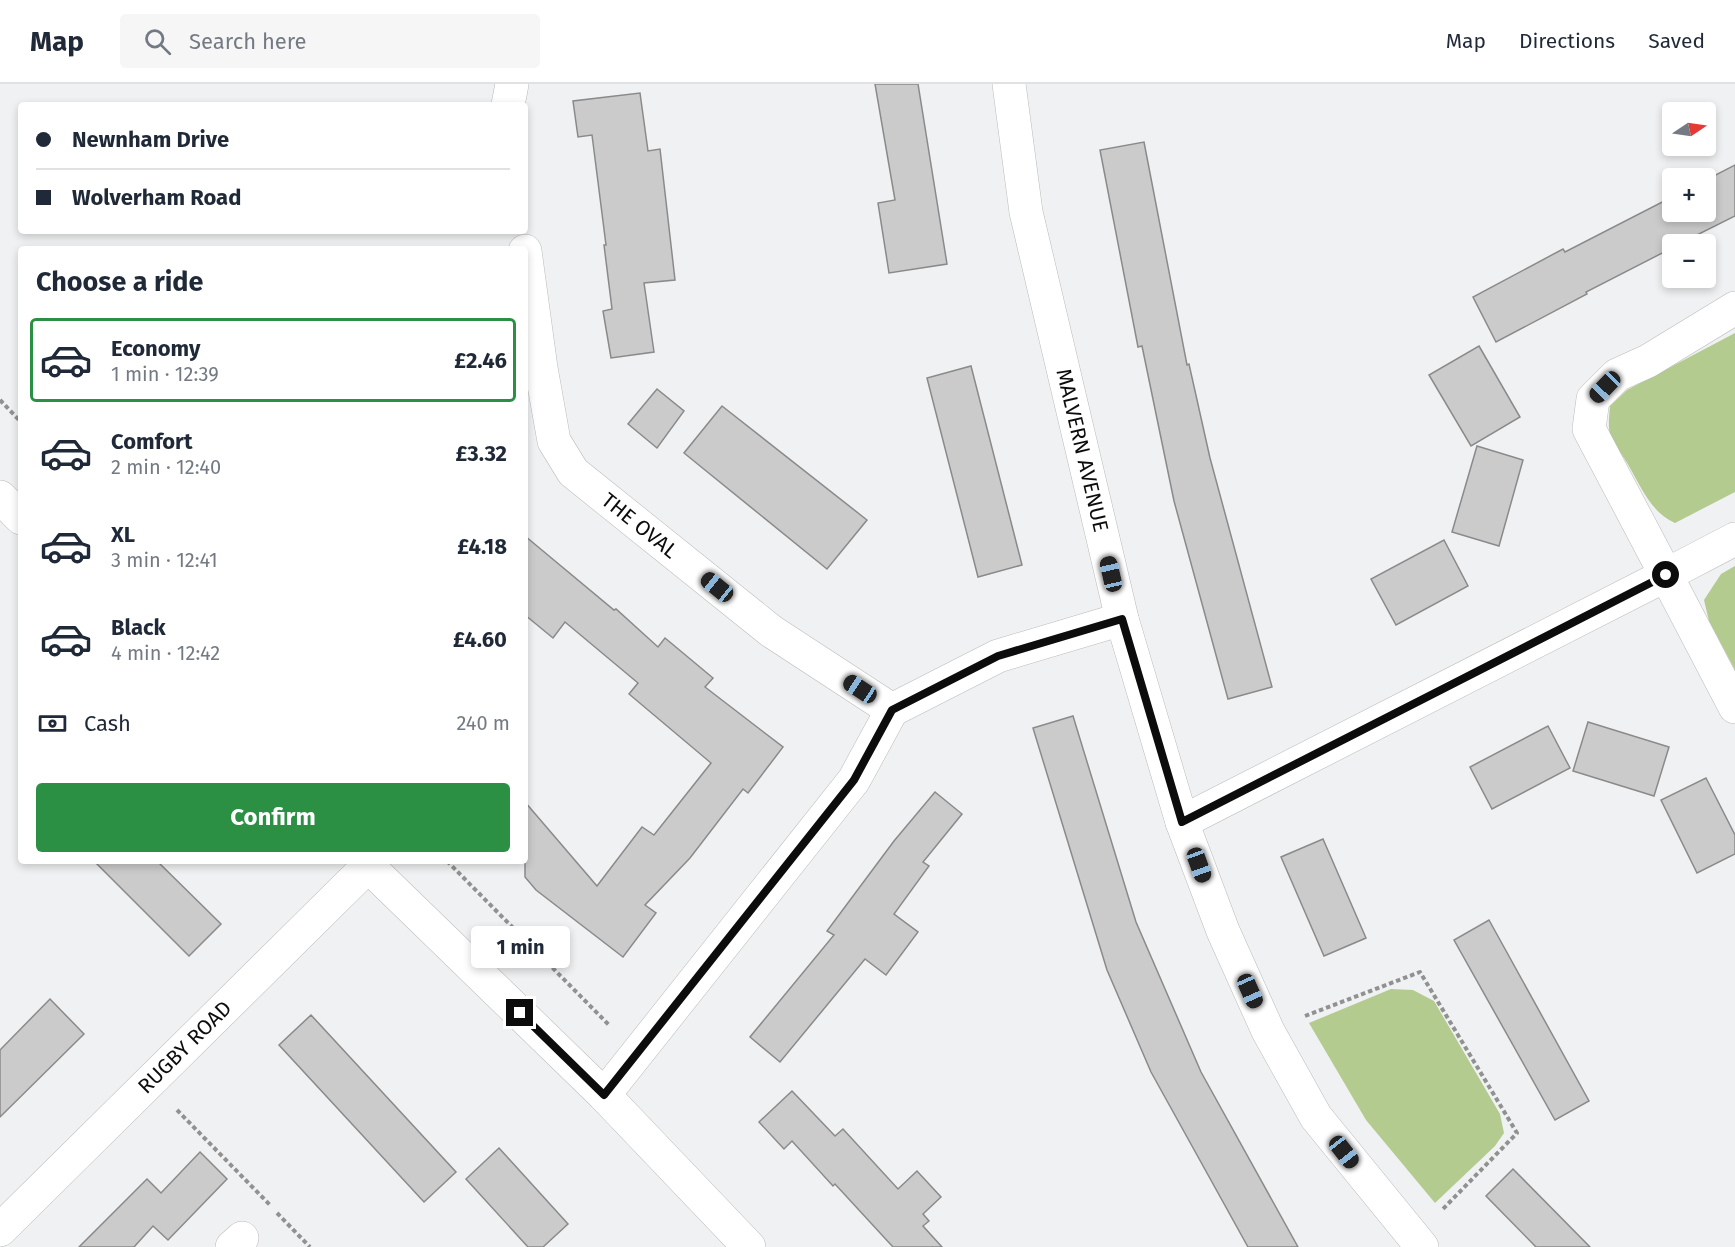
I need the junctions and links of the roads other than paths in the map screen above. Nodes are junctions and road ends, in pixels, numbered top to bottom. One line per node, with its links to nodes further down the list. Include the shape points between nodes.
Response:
1 (512, 84): 3 (street)
2 (1009, 84): 10 (street, MALVERN AVENUE, via 1026,212)
3 (509, 102)
4 (528, 272): 12 (street, THE OVAL, via 554,441 573,472 771,631)
5 (1735, 308): 9 (street, via 1648,361 1617,375 1593,399 1589,429)
6 (0, 497): 7 (street)
7 (18, 515)
8 (1735, 539): 9 (street)
9 (1666, 575): 11 (street); 13 (street)
10 (1122, 619): 12 (street, via 998,656); 13 (street, MALVERN AVENUE)
11 (1735, 707)
12 (892, 710): 16 (street, via 854,780)
13 (1182, 822): 18 (street, MALVERN AVENUE, via 1223,931 1268,1031 1316,1117)
14 (365, 864): 17 (street, RUGBY ROAD)
15 (367, 864): 16 (street)
16 (604, 1095): 19 (street)
17 (0, 1230)
18 (1417, 1243)
19 (749, 1247)

